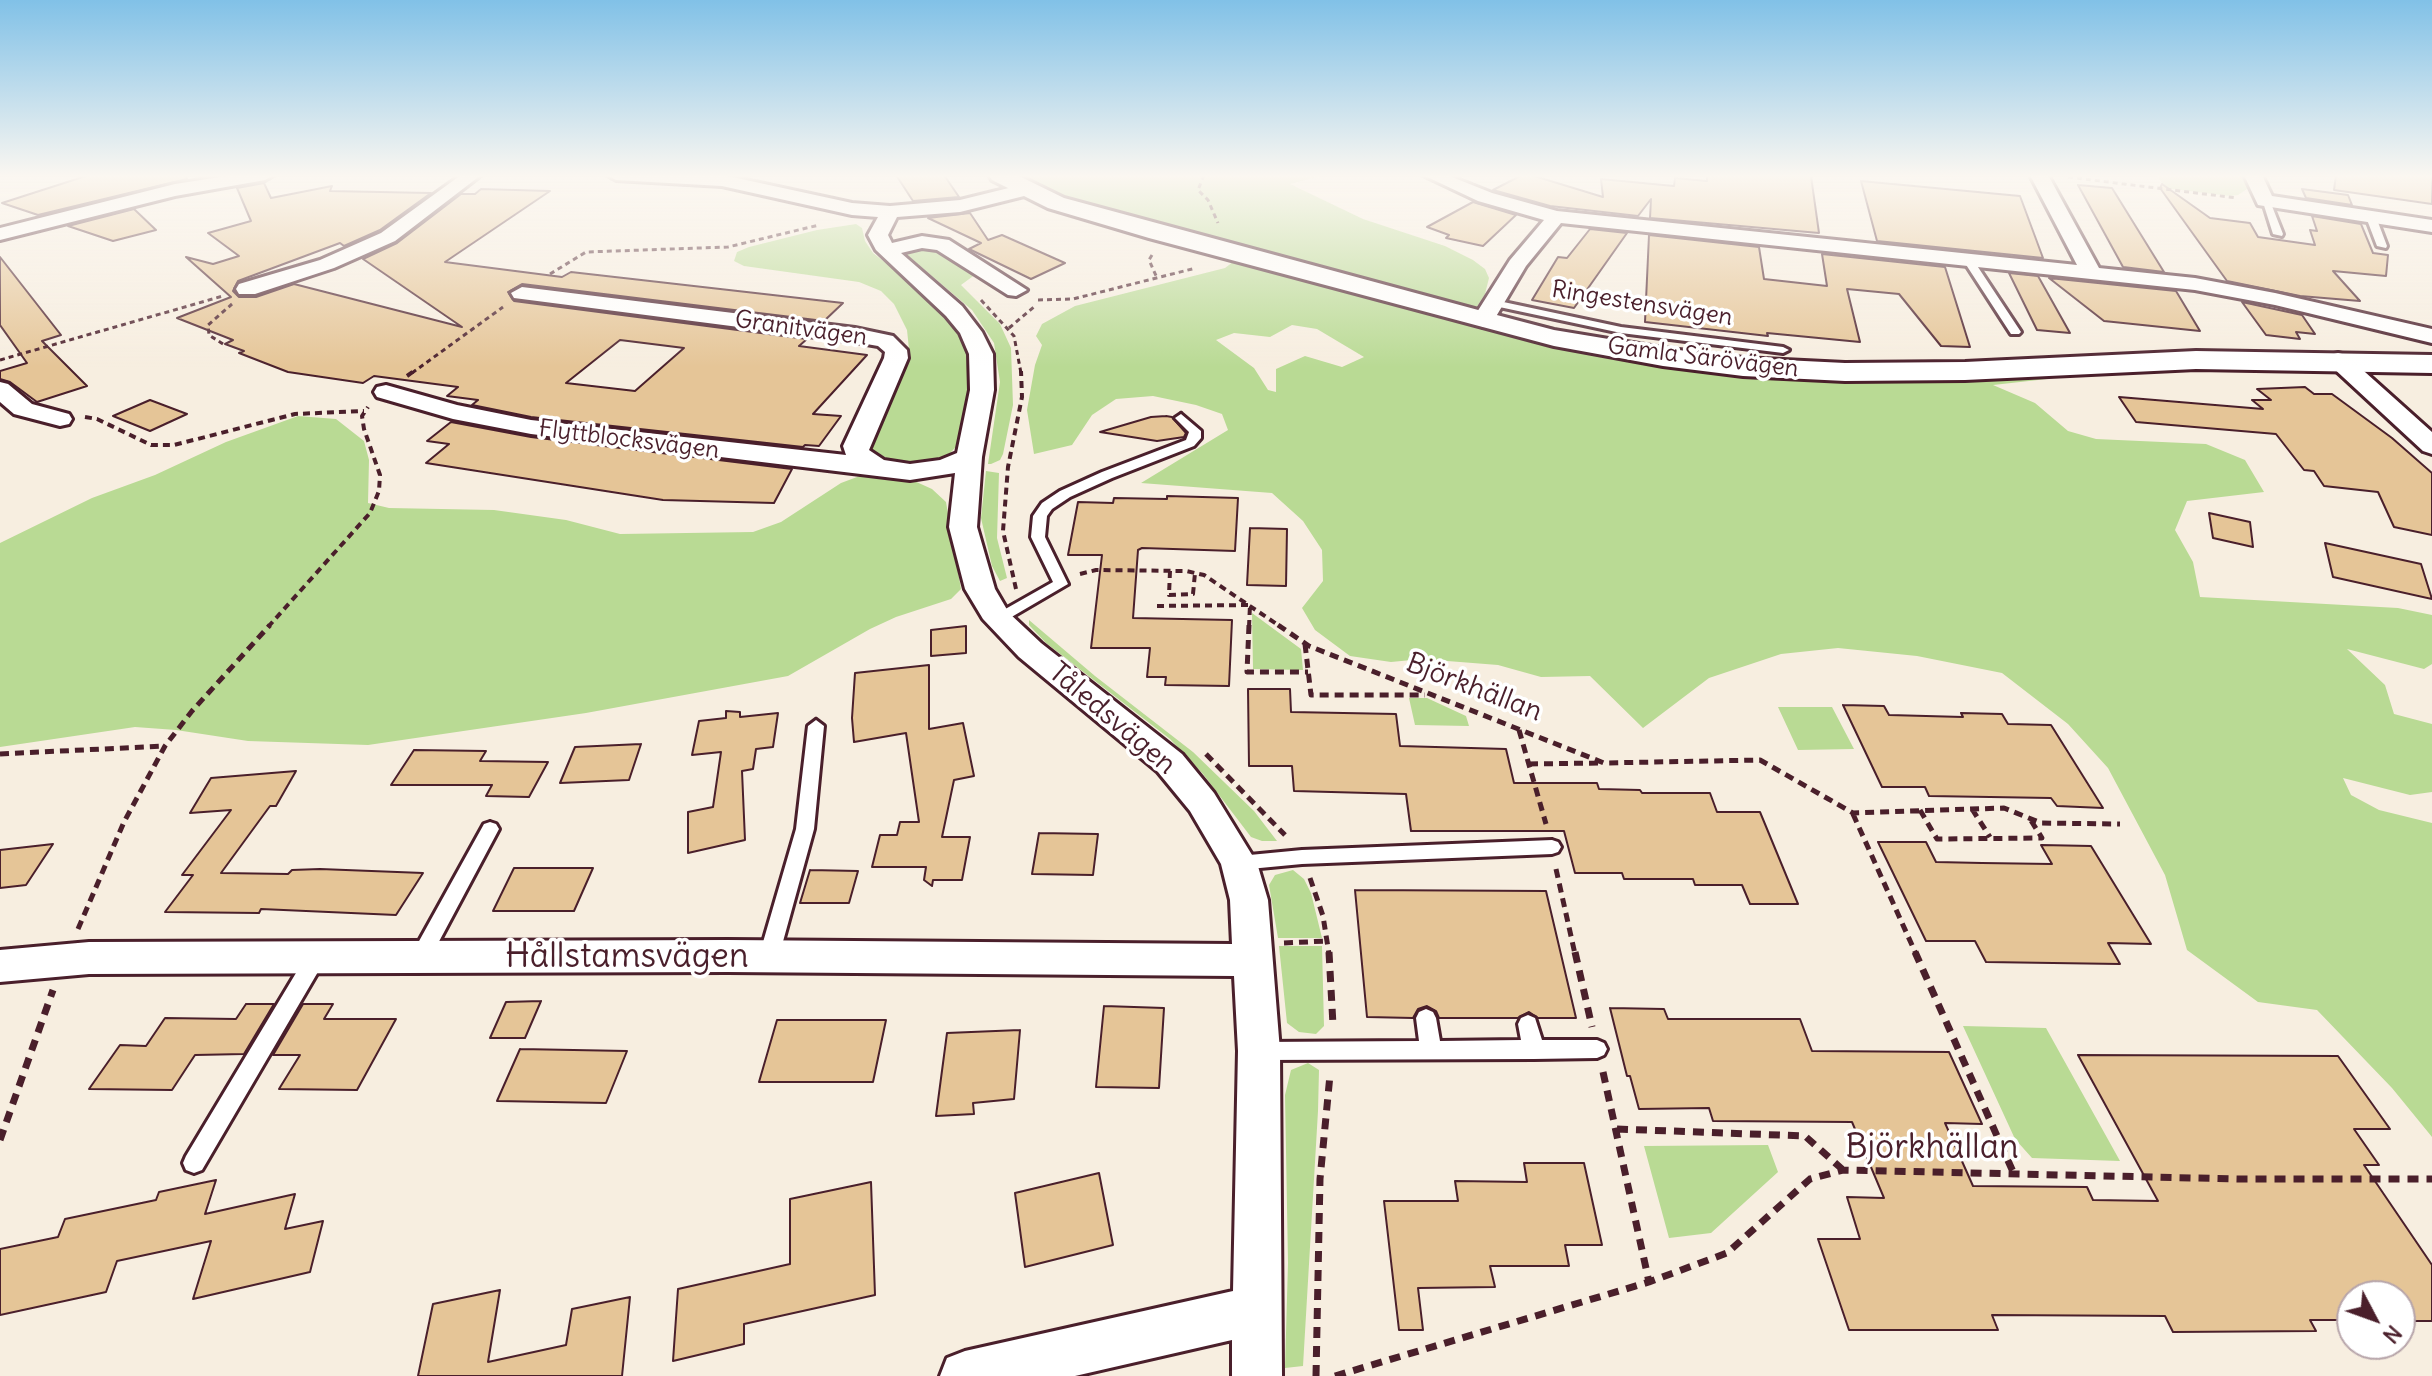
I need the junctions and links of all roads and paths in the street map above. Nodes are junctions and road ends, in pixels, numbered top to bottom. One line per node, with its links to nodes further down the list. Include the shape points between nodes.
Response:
1 (383, 239): 16 (street)
2 (760, 239): 15 (path, via 728,247 586,252)
3 (895, 239): 33 (street, Tåledsvägen, via 971,332 981,354 982,390)
4 (915, 239): 14 (street, via 942,244)
5 (1194, 239): 18 (street, Gamla Särövägen)
6 (1538, 239): 18 (street, Ringestensvägen)
7 (1769, 239): 11 (street)
8 (2073, 239): 13 (street)
9 (2379, 239): 10 (lane)
10 (2382, 246)
11 (1968, 260): 13 (street); 20 (lane)
12 (1205, 266): 14 (path, via 1073,299 1032,299)
13 (2091, 272): 21 (street, via 2225,289)
14 (1016, 290)
15 (522, 293): 28 (path); 34 (street, Granitvägen, via 885,341 896,350 896,358 856,446 863,459)
16 (240, 295): 22 (path, via 208,325 209,335); 24 (path)
17 (1038, 303): 19 (path)
18 (1488, 312): 23 (lane, Ringestensvägen); 25 (street, Gamla Särövägen, via 1554,338 1650,355 1794,370 1906,372)
19 (1009, 328)
20 (2015, 332)
21 (2432, 336)
22 (223, 344)
23 (1783, 350)
24 (0, 360)
25 (2338, 360): 26 (street, Gamla Särövägen); 32 (street)
26 (2432, 364)
27 (0, 389): 31 (street, via 23,409)
28 (386, 392): 29 (path); 34 (street, Flyttblocksvägen, via 531,427)
29 (364, 411): 31 (path, via 295,414 174,445 151,445 97,419); 48 (path, via 364,429 380,475 370,513)
30 (1181, 418): 37 (lane, via 1195,431 1190,443 1065,494 1040,516 1038,537)
31 (60, 419)
32 (2432, 446)
33 (969, 457): 34 (street, via 928,471); 42 (street, Tåledsvägen, via 963,527 980,589)
34 (876, 466)
35 (1170, 571): 36 (path, Björkhällan); 37 (path, Björkhällan, via 1096,570); 38 (path, via 1169,595)
36 (1195, 573): 38 (path); 40 (path, Björkhällan)
37 (1061, 584): 42 (lane)
38 (1193, 594): 39 (path)
39 (1196, 605): 40 (path); 41 (path)
40 (1250, 605): 43 (path, Björkhällan); 44 (path, via 1247,672)
41 (1157, 606)
42 (998, 619): 60 (street, Tåledsvägen, via 1170,763 1202,802)
43 (1305, 644): 44 (path); 45 (path, Björkhällan)
44 (1308, 672): 45 (path, via 1311,695)
45 (1430, 695): 47 (path, Björkhällan)
46 (816, 726): 61 (lane, via 805,829)
47 (1518, 729): 50 (path, Björkhällan); 51 (path)
48 (165, 746): 49 (path); 63 (path, via 124,822)
49 (0, 754)
50 (1604, 763): 51 (path); 54 (path, Björkhällan, via 1760,760)
51 (1529, 764): 59 (path)
52 (1972, 809): 53 (path); 55 (path, via 2004,808); 58 (path)
53 (1920, 810): 54 (path); 58 (path, via 1937,839)
54 (1853, 813): 77 (path)
55 (2029, 818): 56 (path, via 2041,823); 58 (path, via 2042,838)
56 (2120, 824)
57 (490, 829): 62 (lane)
58 (1990, 838)
59 (1552, 847): 60 (lane); 69 (path)
60 (1239, 863): 65 (street, Tåledsvägen)
61 (769, 956): 62 (street, Hållstamsvägen); 65 (street, Hållstamsvägen)
62 (420, 958): 64 (street, Hållstamsvägen)
63 (65, 959): 64 (street, Hållstamsvägen); 66 (street, Hållstamsvägen); 74 (path)
64 (315, 959): 75 (lane)
65 (1255, 960): 72 (street, Tåledsvägen)
66 (0, 966)
67 (1426, 1018): 70 (lane)
68 (1528, 1024): 71 (lane)
69 (1597, 1049): 71 (lane); 73 (path)
70 (1431, 1050): 71 (lane); 72 (lane)
71 (1534, 1050)
72 (1259, 1051): 80 (street, Tåledsvägen)
73 (1617, 1129): 76 (path, via 1805,1136); 79 (path)
74 (0, 1140)
75 (194, 1163)
76 (1843, 1170): 77 (path, Björkhällan); 79 (path, Björkhällan, via 1810,1179 1727,1253)
77 (2014, 1174): 78 (path, Björkhällan)
78 (2432, 1179)
79 (1649, 1282): 83 (path, Björkhällan)
80 (1256, 1310): 81 (street); 82 (street, Tåledsvägen)
81 (965, 1376)
82 (1257, 1376)
83 (1335, 1376)

